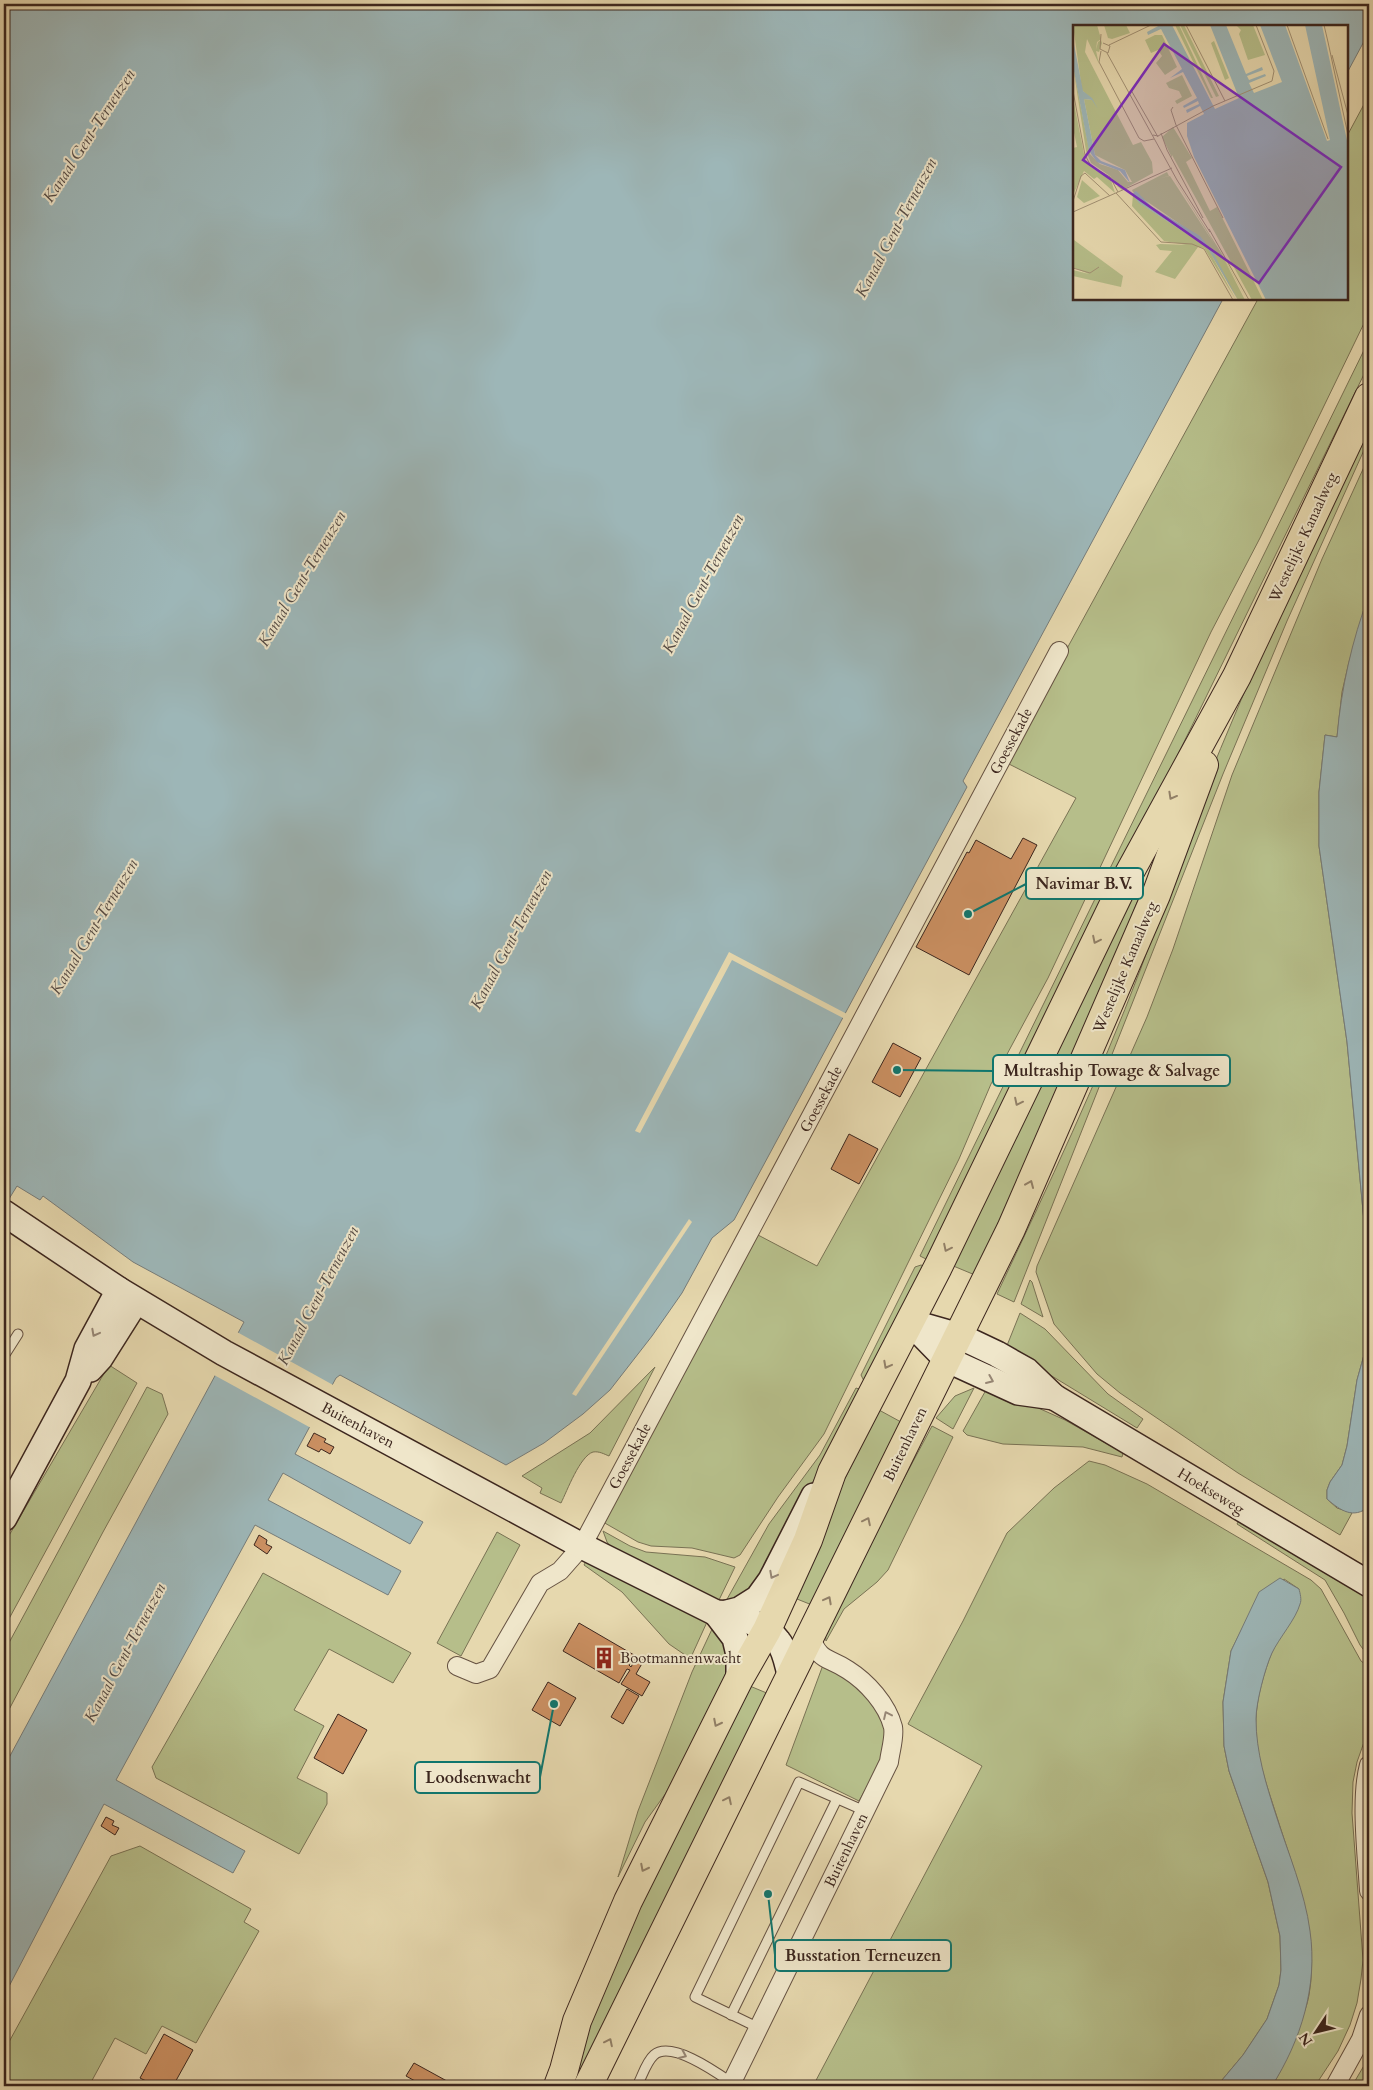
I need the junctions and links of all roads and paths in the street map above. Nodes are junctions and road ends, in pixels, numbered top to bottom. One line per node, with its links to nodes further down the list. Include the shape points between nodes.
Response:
1 (1369, 397): 3 (main road, Westelijke Kanaalweg)
2 (1059, 651): 14 (street, Goessekade)
3 (1237, 676): 6 (main road, Westelijke Kanaalweg, one-way to 6, via 1126,879); 8 (main road, Westelijke Kanaalweg, one-way to 3, via 1011,1229 1156,895)
4 (6, 1214): 5 (main road, Buitenhaven)
5 (128, 1295): 13 (main road, via 100,1358 78,1382); 14 (main road, Buitenhaven, via 224,1353)
6 (910, 1322): 8 (main road, Hoekseweg); 10 (main road, Hoekseweg); 12 (main road, Buitenhaven, one-way to 12)
7 (18, 1334): 9 (lane)
8 (959, 1336): 10 (main road, Westelijke Kanaalweg); 11 (main road, Hoekseweg, via 1027,1371)
9 (4, 1356)
10 (946, 1360): 11 (main road, Hoekseweg, one-way to 11, via 1018,1392); 18 (main road, Buitenhaven, one-way to 10)
11 (1054, 1397): 15 (main road, Hoekseweg)
12 (832, 1472): 16 (main road, Buitenhaven, one-way to 16, via 815,1493 771,1580 758,1598 739,1610); 17 (main road, Buitenhaven, via 808,1540)
13 (4, 1518)
14 (582, 1546): 16 (main road, Buitenhaven); 19 (street, via 560,1572 540,1583 490,1669 476,1674)
15 (1369, 1584)
16 (722, 1613): 17 (main road, Buitenhaven); 21 (main road, Buitenhaven, via 735,1638)
17 (767, 1630): 20 (main road, Buitenhaven, via 782,1647); 21 (main road, Buitenhaven)
18 (809, 1635): 20 (main road, Buitenhaven); 24 (street, Buitenhaven, one-way to 18, via 888,1762 893,1728 868,1685 847,1669 822,1658)
19 (457, 1666)
20 (790, 1674): 31 (main road, Buitenhaven, one-way to 20)
21 (739, 1679): 30 (main road, Buitenhaven, one-way to 30, via 628,1902 577,2021)
22 (1369, 1765): 25 (street, via 1366,1777)
23 (837, 1799): 24 (lane); 26 (lane); 26 (lane, via 799,1782 695,1997)
24 (865, 1811): 28 (street, Buitenhaven)
25 (1369, 1891)
26 (731, 2015): 28 (lane)
27 (1369, 2016): 33 (street, via 1361,2039)
28 (759, 2028): 29 (street, Buitenhaven)
29 (731, 2084): 32 (lane, one-way to 29, via 654,2056 670,2050)
30 (558, 2086)
31 (588, 2086)
32 (637, 2086)
33 (1335, 2086)

